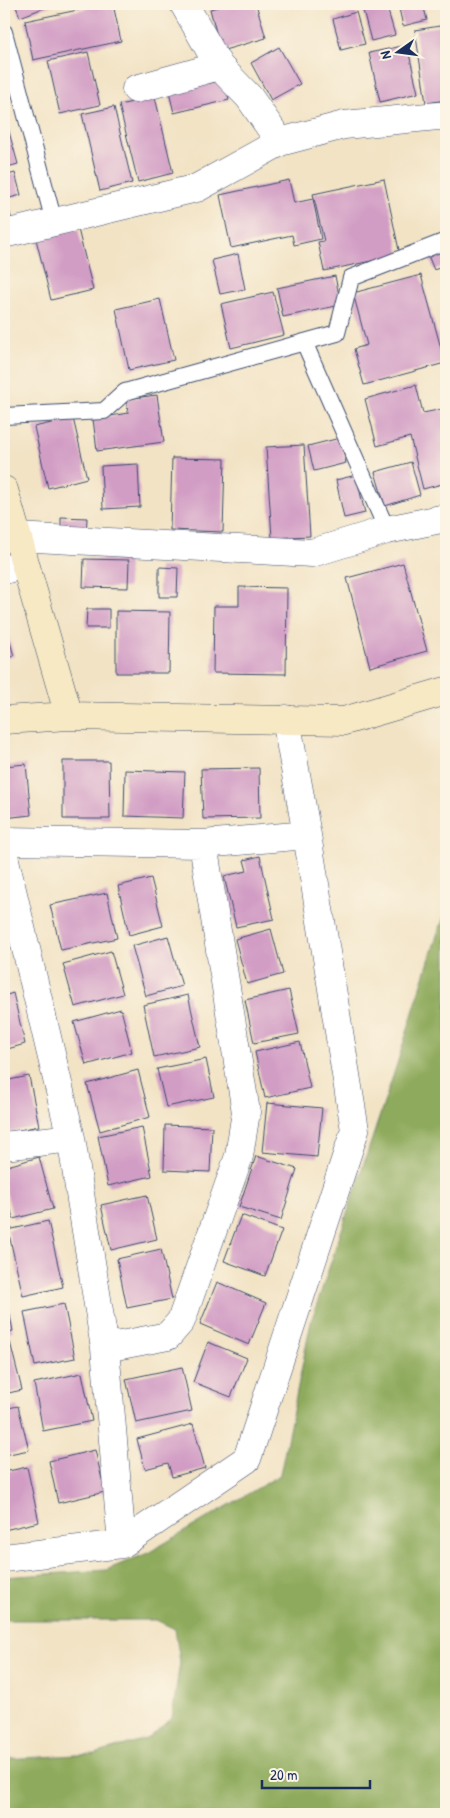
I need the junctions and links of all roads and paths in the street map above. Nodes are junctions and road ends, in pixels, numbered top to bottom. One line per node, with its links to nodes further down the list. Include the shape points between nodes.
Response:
1 (184, 4): 3 (street)
2 (4, 32): 7 (lane)
3 (219, 66): 4 (street); 6 (street, via 249,96)
4 (136, 89)
5 (446, 117): 6 (street, via 344,125)
6 (280, 142): 7 (street, via 197,188)
7 (54, 222): 8 (street)
8 (4, 234)
9 (446, 241): 10 (lane, via 351,278 337,333)
10 (304, 342): 11 (lane, via 125,392 104,411); 14 (lane)
11 (4, 416)
12 (4, 490): 15 (street)
13 (446, 518): 14 (street)
14 (387, 530): 15 (street, via 312,553)
15 (18, 537): 16 (street)
16 (14, 567): 18 (street)
17 (446, 691): 19 (street, via 344,720)
18 (69, 716): 19 (street); 20 (street)
19 (286, 719): 21 (street)
20 (4, 720)
21 (307, 835): 23 (street); 28 (street, via 355,1130 247,1459)
22 (4, 841): 23 (street)
23 (203, 844): 27 (street, via 246,1112 240,1156 180,1321 168,1336)
24 (4, 856): 25 (street)
25 (71, 1138): 26 (street); 27 (street)
26 (4, 1146)
27 (105, 1348): 28 (street)
28 (122, 1544): 29 (street)
29 (4, 1558)

